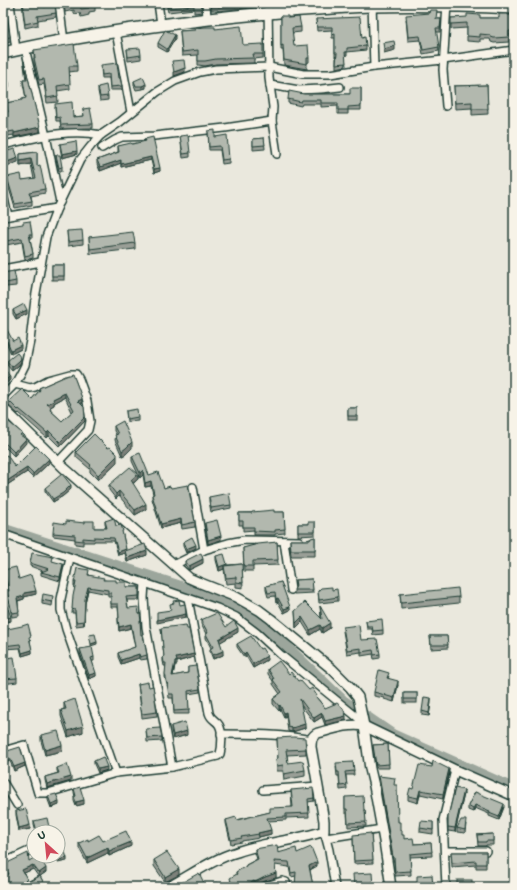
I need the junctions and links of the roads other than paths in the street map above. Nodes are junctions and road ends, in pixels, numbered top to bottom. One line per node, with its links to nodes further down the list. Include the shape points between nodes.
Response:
1 (10, 3): 13 (street)
2 (59, 3): 12 (street)
3 (158, 3): 10 (street)
4 (206, 3): 9 (street)
5 (447, 4): 6 (main road); 8 (main road); 16 (street)
6 (372, 5): 7 (main road); 17 (street)
7 (268, 8): 9 (main road); 18 (street)
8 (514, 8)
9 (207, 19): 10 (main road)
10 (161, 24): 11 (main road)
11 (116, 32): 12 (main road); 21 (street)
12 (64, 40): 13 (main road)
13 (21, 49): 15 (main road); 24 (street)
14 (514, 50): 16 (street)
15 (3, 53)
16 (443, 63): 17 (street); 20 (street)
17 (374, 67): 18 (street, via 330,74)
18 (269, 75): 19 (street, via 299,90); 21 (street, via 216,69 200,72 175,81); 22 (street)
19 (340, 87)
20 (446, 106)
21 (131, 112): 23 (street)
22 (272, 121): 26 (street, via 154,136 122,137); 27 (street)
23 (101, 135): 24 (street, via 68,133); 29 (street, via 80,160)
24 (46, 136): 25 (street); 29 (street)
25 (3, 145)
26 (102, 148)
27 (277, 154)
28 (3, 194): 30 (street)
29 (59, 205): 30 (street); 31 (street, via 46,237)
30 (6, 216)
31 (41, 262): 32 (street); 33 (street, via 30,341)
32 (3, 269)
33 (19, 385): 34 (street); 36 (street, via 30,388 70,374 76,374 79,379 87,401 90,421 88,430)
34 (3, 396)
35 (3, 408): 36 (street)
36 (58, 462): 43 (street)
37 (193, 487): 41 (street)
38 (3, 534): 42 (street)
39 (284, 541): 40 (street); 41 (street, via 244,540); 45 (street)
40 (308, 541)
41 (204, 550): 43 (street)
42 (70, 558): 44 (street); 53 (street, via 61,610)
43 (174, 565): 47 (street, via 189,578 236,597 259,610 332,669 358,697)
44 (145, 583): 46 (street); 51 (street, via 146,627)
45 (291, 590)
46 (188, 598): 47 (street, via 236,617); 48 (street, via 209,713 220,726)
47 (363, 721): 49 (street, via 314,735); 52 (street); 59 (street)
48 (221, 734): 49 (street, via 271,734); 51 (street, via 222,749 218,756)
49 (312, 740): 55 (street)
50 (3, 751): 53 (street, via 24,745 38,793 48,793)
51 (172, 767): 53 (street)
52 (455, 770): 57 (street); 61 (street, via 444,820)
53 (116, 773)
54 (3, 782): 58 (street)
55 (318, 786): 56 (street); 60 (street)
56 (263, 790)
57 (514, 796)
58 (17, 805)
59 (382, 829): 60 (street); 69 (street)
60 (325, 834): 65 (street, via 235,852); 68 (street)
61 (445, 851): 62 (street); 70 (street)
62 (486, 851)
63 (26, 852): 64 (street)
64 (3, 863)
65 (168, 887)
66 (263, 887): 67 (street, via 282,881 286,882)
67 (287, 887)
68 (335, 887)
69 (391, 887)
70 (446, 887)

